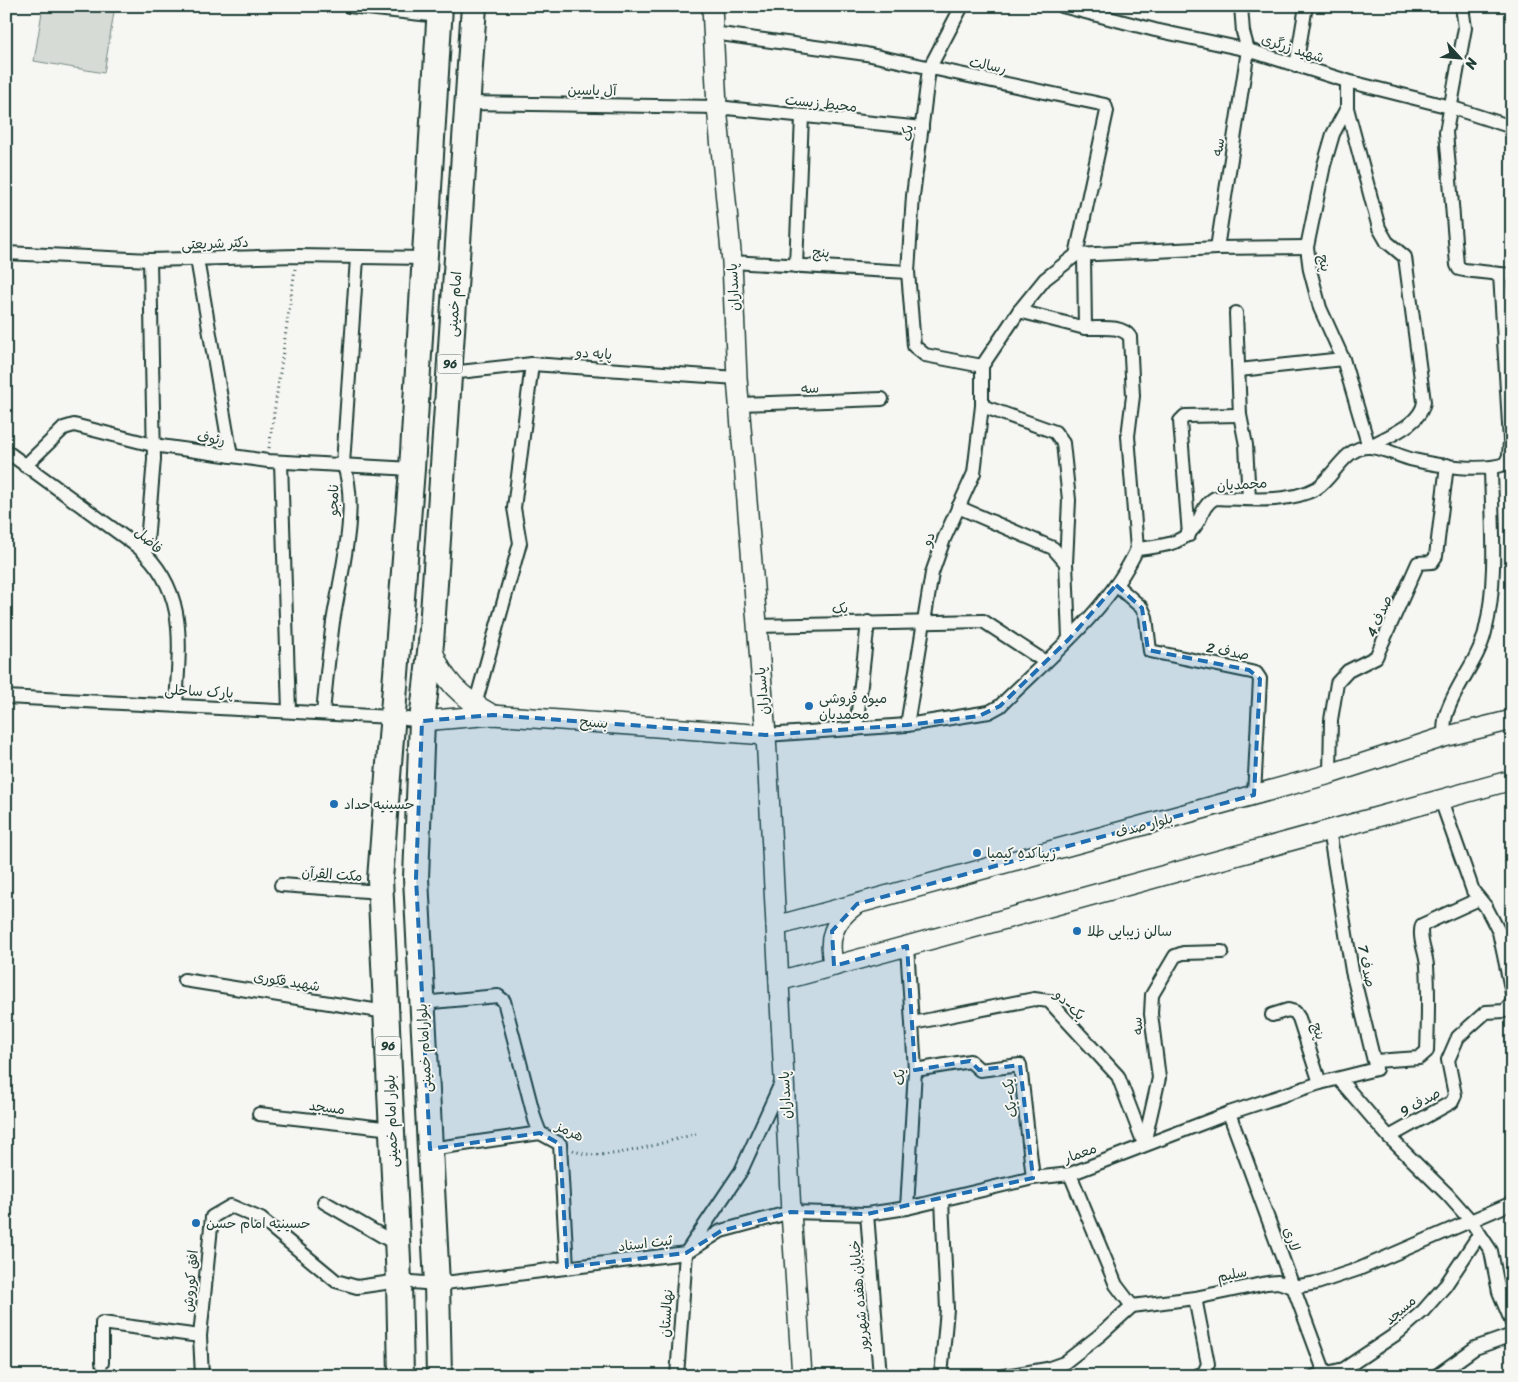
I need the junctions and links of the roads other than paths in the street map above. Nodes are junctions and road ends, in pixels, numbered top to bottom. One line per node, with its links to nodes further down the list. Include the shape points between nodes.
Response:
1 (349, 6): 9 (street)
2 (474, 6): 15 (highway, امام خمینی / 96)
3 (712, 6): 10 (street, پاسداران)
4 (962, 6): 13 (street, یک)
5 (1062, 6): 11 (street, شهید زرگری)
6 (1241, 6): 11 (street)
7 (1306, 6): 12 (street)
8 (1462, 6): 17 (street, via 1465,28)
9 (440, 11): 27 (highway, 96)
10 (713, 33): 13 (street, رسالت, via 866,54); 16 (street, پاسداران)
11 (1248, 50): 12 (street, شهید زرگری); 23 (street, سه)
12 (1296, 66): 14 (street, شهید زرگری)
13 (929, 69): 21 (street, یک); 25 (street, رسالت, via 1105,105 1107,111)
14 (1347, 81): 17 (street, شهید زرگری); 18 (street, پنج)
15 (467, 103): 16 (street, آل یاسین); 41 (highway, امام خمینی / 96)
16 (717, 106): 19 (street, محیط زیست); 30 (street, پاسداران)
17 (1450, 107): 20 (street, شهید زرگری); 33 (street, via 1446,132 1457,265 1464,270)
18 (1347, 108): 22 (street, پنج, via 1333,134 1324,165); 48 (street, محمدیان, via 1379,228 1387,242 1405,257 1424,402 1423,409 1412,422)
19 (802, 116): 21 (street, محیط زیست); 31 (street)
20 (1512, 127)
21 (922, 128): 32 (street, یک)
22 (1307, 246): 23 (street); 37 (street, پنج, via 1320,308)
23 (1217, 248): 25 (street)
24 (6, 253): 29 (street, دکتر شریعتی)
25 (1080, 255): 34 (street, via 1045,279); 36 (street)
26 (357, 258): 27 (street, دکتر شریعتی); 28 (street, دکتر شریعتی); 52 (street, نامجو)
27 (425, 258): 55 (highway, 96)
28 (197, 259): 29 (street, دکتر شریعتی); 50 (street)
29 (150, 260): 47 (street)
30 (732, 262): 31 (street, پنج); 42 (street, پاسداران)
31 (796, 266): 32 (street, پنج)
32 (908, 272): 39 (street, via 914,346 925,356)
33 (1506, 274): 56 (street, via 1509,456 1505,464)
34 (1019, 311): 36 (street); 39 (street)
35 (1236, 314): 40 (street)
36 (1085, 328): 60 (street, via 1120,329 1130,337 1133,396 1128,436)
37 (1343, 359): 40 (street); 48 (street, پنج)
38 (532, 364): 41 (street, پایه دو); 42 (street, پایه دو); 72 (street, via 514,508 520,542)
39 (982, 366): 45 (street, دو)
40 (1239, 370): 46 (street)
41 (450, 373): 68 (highway, امام خمینی / 96)
42 (737, 378): 44 (street, پاسداران)
43 (882, 399): 44 (street, سه)
44 (739, 404): 66 (street, پاسداران)
45 (982, 406): 58 (street, دو, via 974,473); 62 (street, via 1060,436 1069,500)
46 (1240, 415): 57 (street); 59 (street, via 1185,416 1180,421)
47 (153, 445): 50 (street, رئوف); 54 (street, رئوف, via 69,425); 61 (street)
48 (1369, 447): 53 (street); 57 (street, محمدیان, via 1351,453 1316,488 1293,496)
49 (6, 451): 54 (street, فاضل)
50 (231, 456): 51 (street, رئوف)
51 (281, 462): 52 (street, رئوف); 73 (street)
52 (343, 464): 55 (street, رئوف); 74 (street, نامجو, via 350,489 348,526)
53 (1447, 465): 56 (street); 83 (street, صدف 4, via 1436,556 1432,562 1418,563 1376,658 1348,671 1337,684 1331,720)
54 (25, 466): 61 (street, فاضل)
55 (412, 469): 76 (highway, 96)
56 (1491, 469): 82 (street, via 1492,592 1485,633 1445,716)
57 (1250, 499): 59 (street, محمدیان, via 1215,498 1208,502)
58 (958, 507): 62 (street, via 1053,548); 65 (street, دو, via 932,573)
59 (1189, 535): 60 (street, via 1180,542)
60 (1137, 549): 63 (street)
61 (146, 554): 71 (street, فاضل, via 168,585 176,608 179,633)
62 (1066, 562): 67 (street)
63 (1116, 585): 67 (street); 85 (street, صدف 2, via 1142,608 1150,651 1256,673 1260,679)
64 (868, 622): 65 (street, یک); 66 (street, یک); 80 (street)
65 (924, 623): 69 (street, یک, via 991,624); 79 (street, دو)
66 (757, 626): 81 (street, پاسداران)
67 (1069, 639): 69 (street)
68 (431, 643): 72 (street, via 437,666 452,686); 78 (highway, امام خمینی / 96)
69 (1044, 662): 79 (street, via 1000,706 989,712)
70 (6, 696): 71 (street, پارک ساحلی)
71 (176, 705): 73 (street, پارک ساحلی)
72 (476, 705): 75 (street)
73 (289, 711): 74 (street, پارک ساحلی)
74 (323, 713): 76 (street, پارک ساحلی)
75 (493, 715): 78 (street, بسیح); 81 (street, بسیح)
76 (391, 716): 78 (street, پارک ساحلی); 89 (highway, بلوار امام خمینی / 96)
77 (1512, 720): 82 (street, بلوار صدف)
78 (422, 721): 99 (highway, بلوارامام خمینی / 96, via 416,878)
79 (907, 725): 80 (street)
80 (856, 729): 81 (street)
81 (766, 735): 92 (street, پاسداران)
82 (1444, 737): 83 (street, بلوار صدف)
83 (1330, 774): 85 (street, بلوار صدف)
84 (1512, 780): 86 (street)
85 (1254, 795): 91 (street, بلوار صدف)
86 (1441, 800): 87 (street); 90 (street, via 1473,891)
87 (1329, 830): 93 (street); 104 (street, صدف 7, via 1352,970)
88 (282, 885): 89 (street, مکت القرآن)
89 (381, 892): 101 (highway, بلوار امام خمینی / 96)
90 (1479, 899): 98 (street, via 1499,932); 104 (street, via 1422,925 1420,932 1427,963 1427,1051 1419,1058)
91 (857, 904): 92 (street, بلوار صدف); 95 (street, via 846,912 832,931 830,952)
92 (776, 926): 97 (street, پاسداران)
93 (907, 946): 95 (street); 103 (street, یک)
94 (1222, 952): 114 (street, سه, via 1183,952 1175,956 1152,995 1151,1014 1159,1078)
95 (834, 966): 97 (street)
96 (184, 980): 101 (street, شهید فکوری)
97 (778, 981): 106 (street, پاسداران)
98 (1512, 993)
99 (421, 1003): 112 (street, via 498,996 504,1001); 115 (highway, بلوارامام خمینی / 96)
100 (1512, 1003): 113 (street, صدف 9, via 1505,1011 1484,1013 1458,1037 1448,1060 1455,1096 1452,1102)
101 (386, 1012): 111 (highway, بلوار امام خمینی / 96)
102 (1272, 1015): 108 (street, پنج, via 1288,1010 1300,1018)
103 (913, 1024): 105 (street, یک); 114 (street, یک-دو, via 1034,999 1049,1001 1118,1076)
104 (1375, 1061): 107 (street, via 1374,1070)
105 (915, 1070): 117 (street, یک-یک, via 970,1061 980,1070 1020,1065); 121 (street, یک)
106 (784, 1076): 122 (street, پاسداران); 127 (street, ثبت اسناد, via 741,1171)
107 (1339, 1079): 108 (street, معمار); 113 (street)
108 (1320, 1083): 109 (street, معمار)
109 (1229, 1113): 114 (street, معمار); 131 (street, لاری)
110 (258, 1114): 111 (street, مسجد)
111 (392, 1129): 126 (highway, بلوار امام خمینی / 96)
112 (540, 1133): 115 (street, هرمز); 128 (street, هرمز, via 560,1144)
113 (1389, 1137): 124 (street)
114 (1144, 1144): 116 (street, معمار)
115 (430, 1149): 130 (highway, بلوارامام خمینی / 96)
116 (1070, 1174): 117 (street, معمار); 133 (street, via 1116,1285)
117 (1033, 1178): 118 (street, معمار)
118 (942, 1200): 121 (street, معمار); 146 (street, via 947,1309)
119 (324, 1202): 126 (street)
120 (1512, 1203): 124 (street)
121 (907, 1208): 123 (street, معمار)
122 (791, 1212): 123 (street, معمار); 127 (street, معمار, via 721,1231); 144 (street, پاسداران)
123 (867, 1214): 145 (street, خیابان هفده شهریور)
124 (1471, 1221): 125 (street); 131 (street, سلیم, via 1359,1269)
125 (1479, 1234): 134 (street, via 1491,1251 1499,1292); 139 (street, مسجد, via 1445,1286 1423,1312 1358,1361)
126 (396, 1244): 129 (highway, بلوار امام خمینی / 96)
127 (686, 1253): 128 (street, ثبت اسناد); 143 (street, نهالستان)
128 (567, 1267): 130 (street, ثبت اسناد)
129 (399, 1281): 130 (street, ثبت اسناد); 135 (street, افق کوروش, via 358,1287 336,1281 261,1218 231,1206 212,1217); 141 (highway, بلوار امام خمینی / 96)
130 (437, 1284): 142 (highway, بلوارامام خمینی / 96)
131 (1293, 1287): 132 (street, سلیم, via 1278,1282 1267,1283); 139 (street, لاری)
132 (1195, 1298): 133 (street, سلیم); 148 (street, via 1208,1364 1204,1374)
133 (1132, 1306): 138 (street)
134 (1512, 1322)
135 (200, 1336): 137 (street, via 102,1323); 140 (street)
136 (1512, 1336): 149 (street, via 1476,1348)
137 (102, 1363)
138 (1063, 1370): 147 (street, via 1047,1369)
139 (1322, 1375)
140 (202, 1376)
141 (400, 1376)
142 (439, 1376)
143 (677, 1376)
144 (802, 1376)
145 (880, 1376)
146 (940, 1376)
147 (1004, 1376)
148 (1196, 1376)
149 (1436, 1376)

